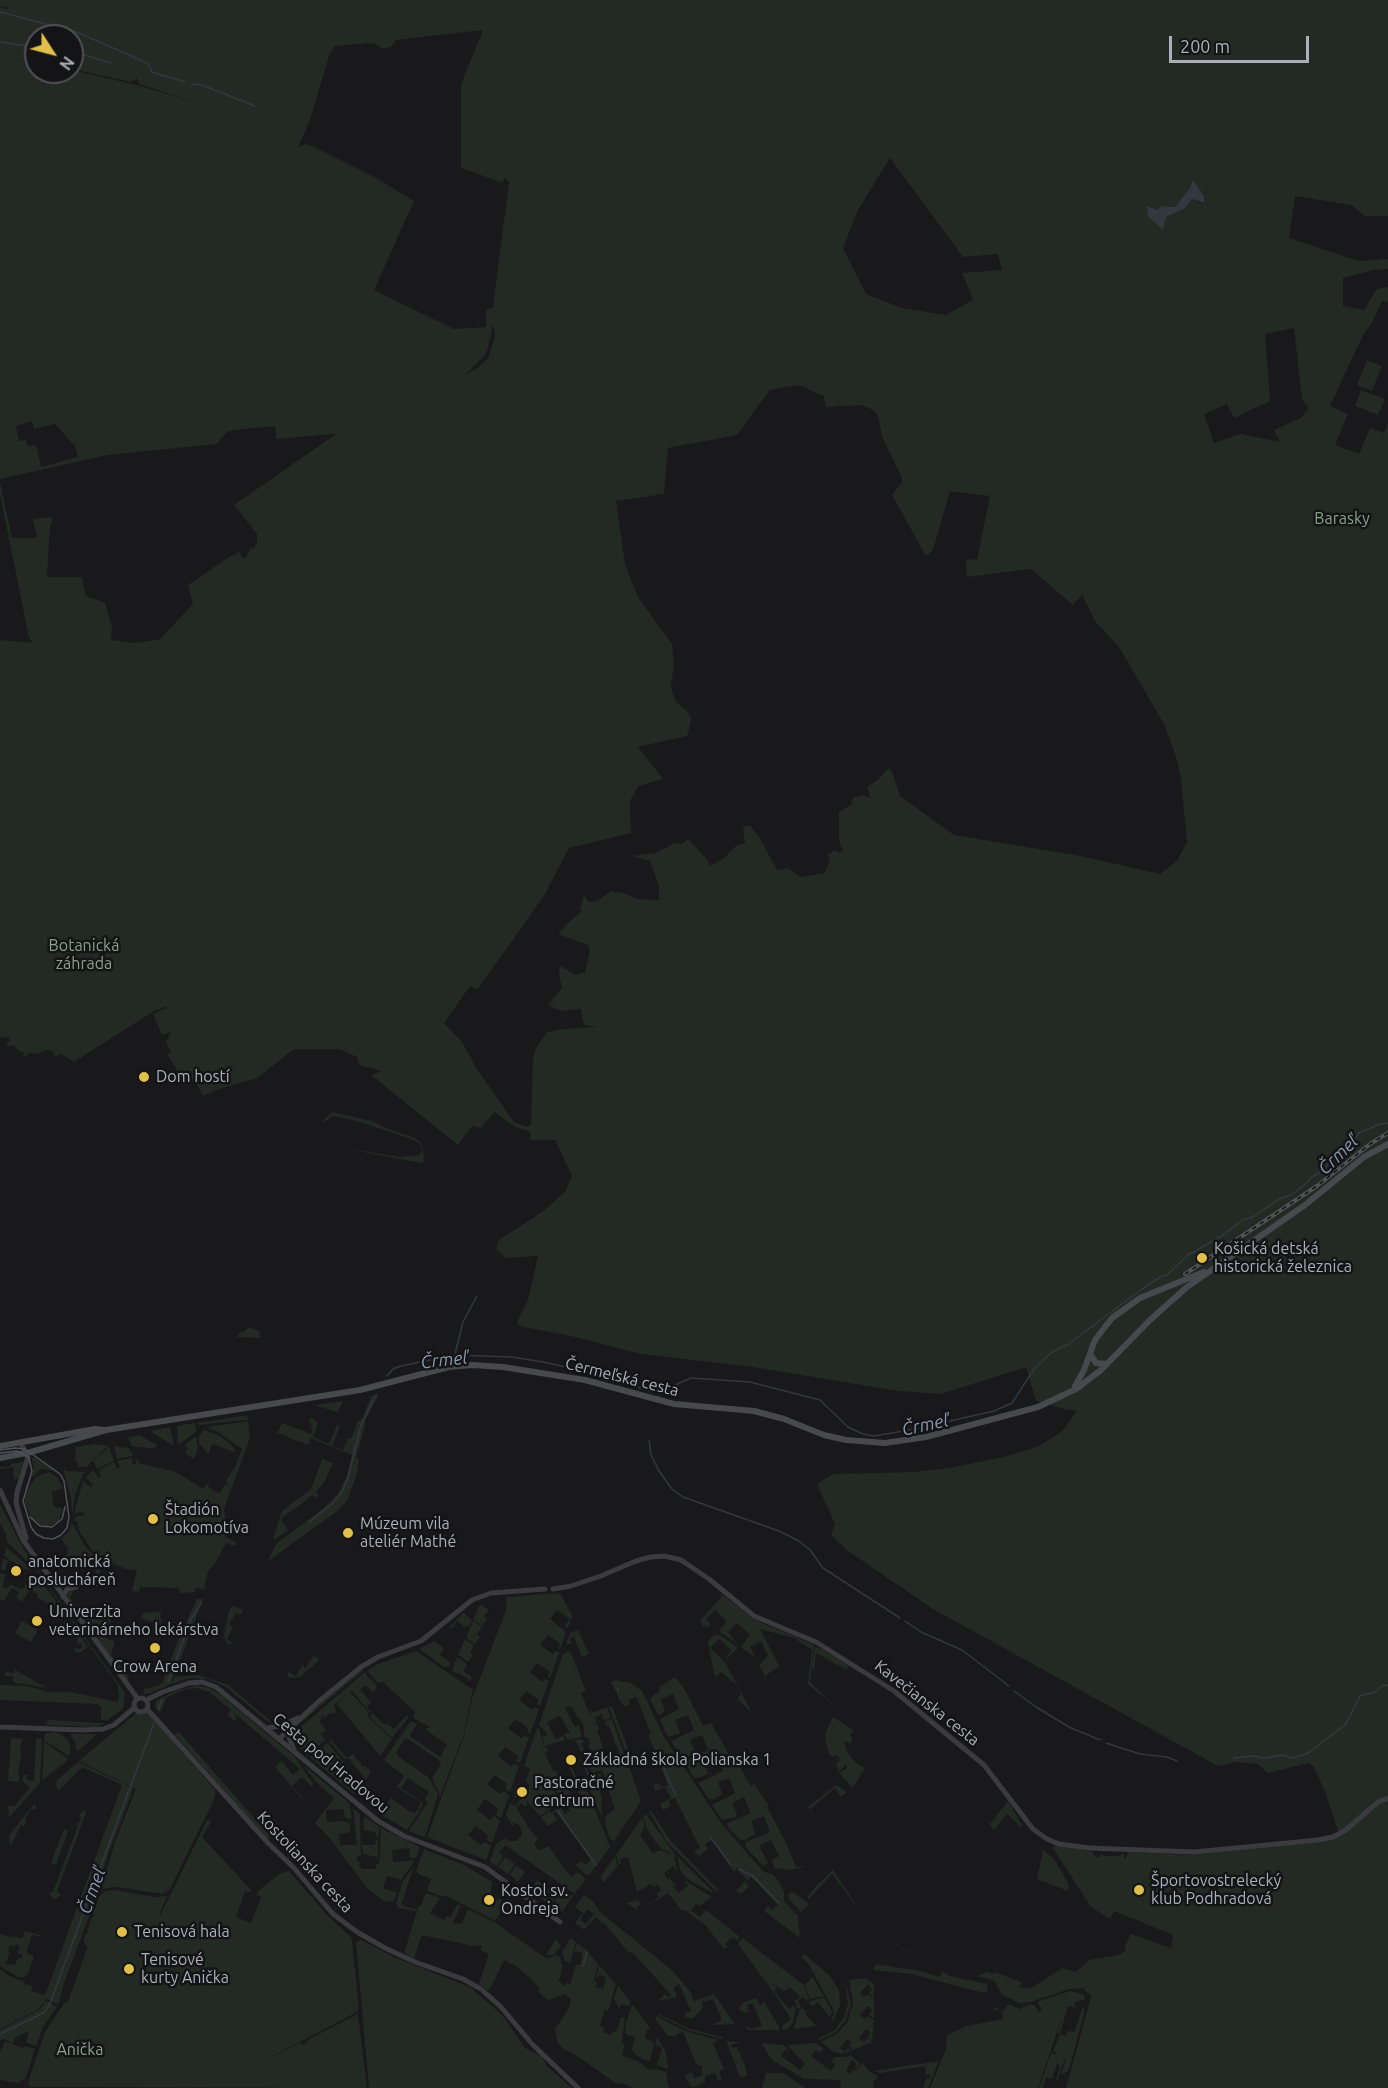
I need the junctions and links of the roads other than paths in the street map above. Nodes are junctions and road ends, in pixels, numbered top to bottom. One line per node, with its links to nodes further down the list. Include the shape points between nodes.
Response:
1 (1388, 1144): 2 (main road, via 1364,1157 1305,1205)
2 (1215, 1266): 3 (main road); 4 (main road, Čermeľská cesta)
3 (1188, 1279): 4 (main road); 5 (main road, via 1140,1298 1116,1314)
4 (1187, 1287): 6 (main road, Čermeľská cesta)
5 (1090, 1353): 6 (main road, via 1096,1363); 7 (main road, via 1081,1378)
6 (1107, 1364): 7 (main road, Čermeľská cesta)
7 (1069, 1393): 8 (main road, Čermeľská cesta, via 1029,1410 929,1436 878,1443 831,1437 754,1411 680,1405 576,1378 464,1365 360,1390)
8 (106, 1430): 9 (main road, Čermeľská cesta); 11 (main road, Čermeľská cesta)
9 (20, 1442): 10 (main road, Čermeľská cesta); 11 (street)
10 (0, 1446)
11 (27, 1453): 12 (main road, Čermeľská cesta); 14 (street, via 16,1503)
12 (0, 1458)
13 (0, 1490): 14 (street)
14 (28, 1545): 18 (street)
15 (76, 1587): 18 (street)
16 (553, 1588): 30 (street, Kavečianska cesta, via 571,1586 651,1557 681,1560 754,1616 816,1642 894,1690 984,1765 1036,1831 1059,1844 1203,1851 1333,1837)
17 (544, 1589): 23 (street, via 491,1593 472,1600 421,1641 361,1667)
18 (63, 1596): 19 (street)
19 (138, 1699): 20 (street); 21 (street)
20 (147, 1701): 22 (street); 27 (street, Cesta pod Hradovou, via 175,1687 202,1682 223,1692)
21 (134, 1708): 22 (street, via 140,1713); 26 (street, via 103,1729)
22 (147, 1709): 32 (street, Kostolianska cesta, via 333,1914 385,1948 481,1989)
23 (300, 1718): 24 (street); 25 (street)
24 (283, 1725): 27 (street); 28 (street)
25 (294, 1725): 28 (street); 29 (street, via 289,1737)
26 (0, 1726)
27 (268, 1728): 28 (street, Cesta pod Hradovou)
28 (277, 1737): 29 (street, Cesta pod Hradovou)
29 (294, 1752): 31 (street, Cesta pod Hradovou, via 378,1821 404,1836 485,1868)
30 (1388, 1798)
31 (560, 1922)
32 (578, 2088)

